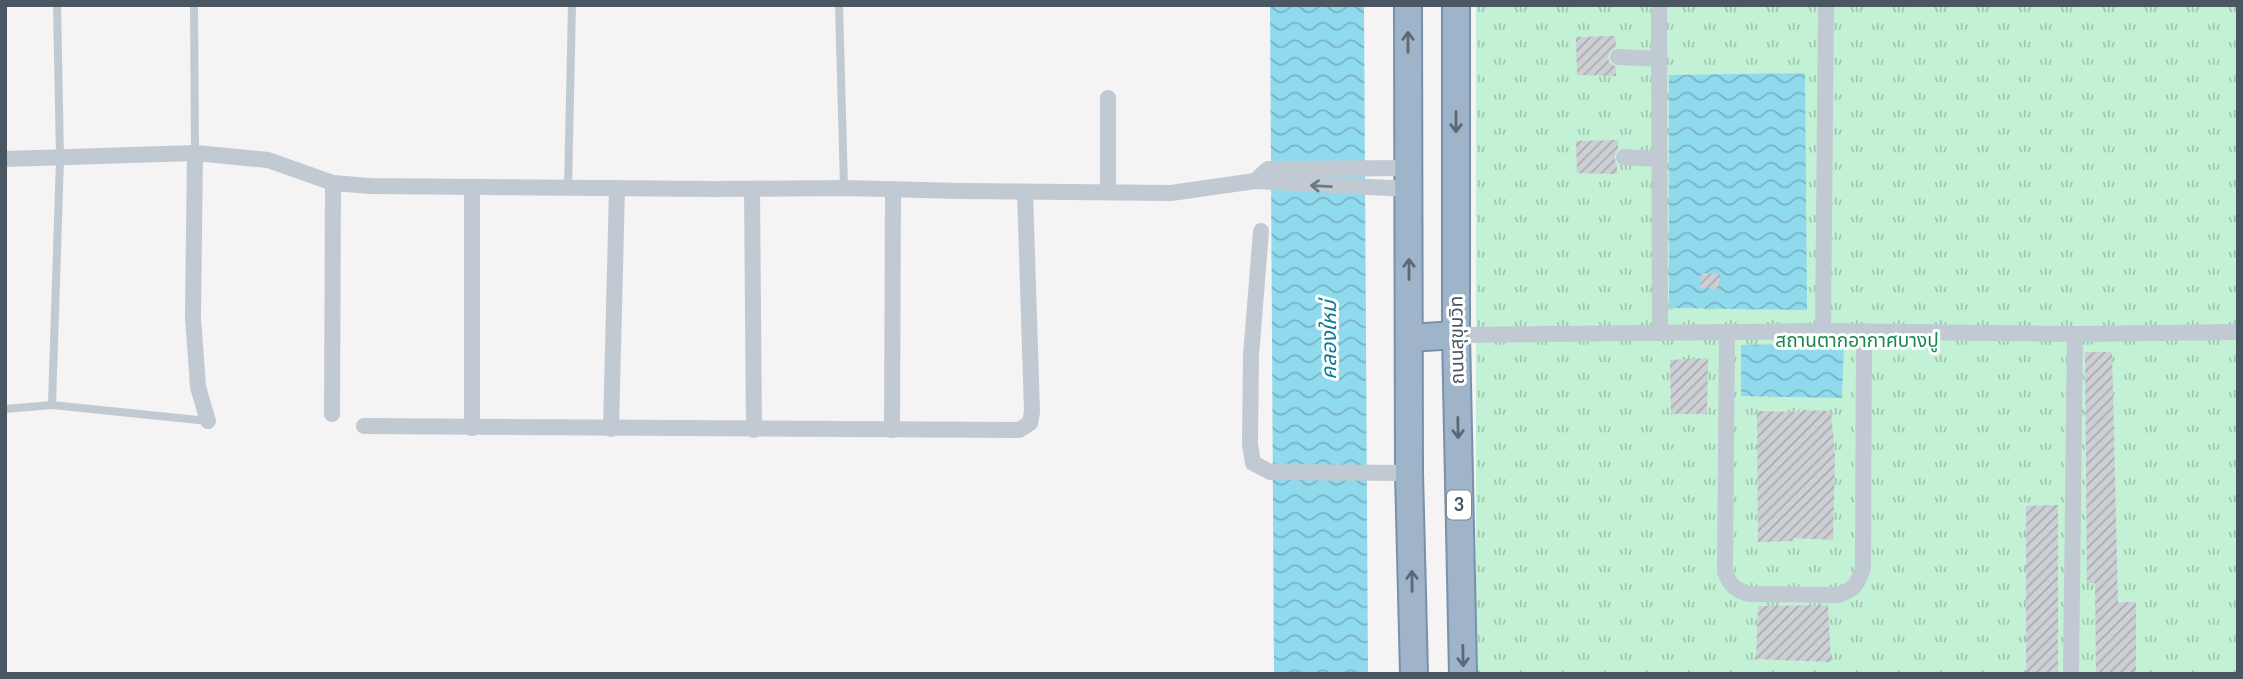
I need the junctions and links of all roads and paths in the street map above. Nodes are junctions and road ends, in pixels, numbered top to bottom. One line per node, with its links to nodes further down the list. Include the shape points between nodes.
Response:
1 (57, 5): 14 (lane)
2 (194, 5): 12 (lane)
3 (572, 5): 21 (lane)
4 (839, 5): 23 (lane)
5 (1408, 5): 18 (highway, one-way to 5)
6 (1456, 5): 35 (highway, ถนนสุขุมวิท / 3, one-way to 35)
7 (1659, 5): 10 (street)
8 (1826, 5): 29 (street)
9 (1618, 57): 10 (street)
10 (1659, 59): 16 (street)
11 (1108, 98): 27 (street)
12 (195, 153): 14 (street); 19 (street, via 268,160); 40 (street, via 193,317 198,387)
13 (1625, 157): 16 (street)
14 (60, 158): 15 (street); 37 (lane)
15 (5, 159)
16 (1660, 159): 33 (street)
17 (1263, 177): 18 (street, one-way to 17, via 1377,189); 18 (street, via 1377,168); 27 (street, via 1171,193)
18 (1408, 179): 36 (highway, one-way to 18)
19 (333, 183): 20 (street); 39 (street)
20 (472, 187): 21 (street); 42 (street)
21 (568, 187): 22 (street)
22 (617, 188): 24 (street); 43 (street)
23 (844, 188): 24 (street); 25 (street)
24 (752, 189): 44 (street)
25 (893, 189): 26 (street); 45 (street)
26 (1025, 192): 27 (street); 45 (street, via 1030,423 1019,430)
27 (1108, 192)
28 (1261, 231): 46 (street, via 1251,356 1254,463 1270,472)
29 (1823, 331): 30 (street); 31 (street)
30 (1727, 332): 31 (street, via 1725,572 1729,582 1749,594 1838,595 1857,584 1863,568); 33 (street)
31 (1864, 332): 34 (street)
32 (2238, 332): 34 (street)
33 (1660, 333): 35 (street)
34 (2075, 334): 49 (street)
35 (1456, 335): 36 (highway); 48 (highway, ถนนสุขุมวิท / 3, one-way to 48)
36 (1409, 338): 46 (highway)
37 (52, 405): 38 (lane); 40 (lane)
38 (5, 410)
39 (332, 414)
40 (208, 421)
41 (364, 426): 42 (street)
42 (472, 428): 43 (street)
43 (611, 429): 44 (street)
44 (754, 430): 45 (street)
45 (892, 430)
46 (1409, 473): 47 (highway, one-way to 46)
47 (1414, 674)
48 (1463, 674)
49 (2071, 674)

